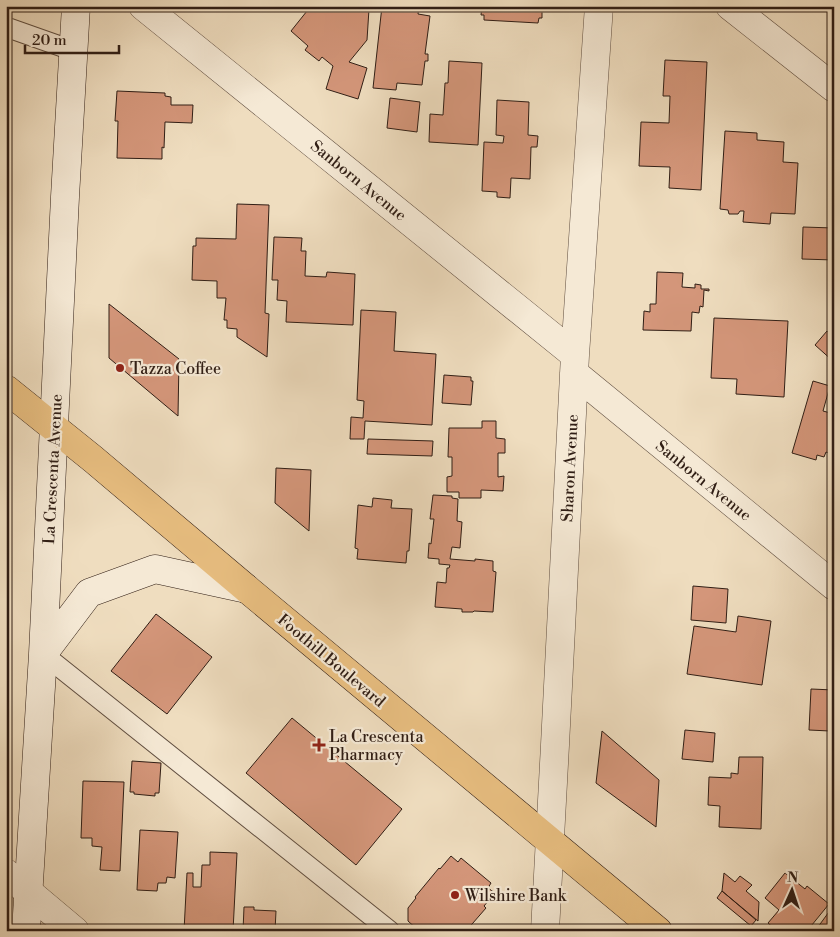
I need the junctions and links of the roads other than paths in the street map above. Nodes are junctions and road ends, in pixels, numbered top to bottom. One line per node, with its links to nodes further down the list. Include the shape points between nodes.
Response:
1 (76, 6): 6 (street, La Crescenta Avenue)
2 (143, 6): 8 (street, Sanborn Avenue)
3 (599, 6): 8 (street, Sharon Avenue)
4 (730, 6): 7 (street)
5 (6, 27): 6 (lane)
6 (74, 51): 10 (street, La Crescenta Avenue)
7 (834, 88)
8 (575, 364): 11 (street, Sanborn Avenue); 14 (street, Sharon Avenue)
9 (6, 389): 10 (main road, Foothill Boulevard)
10 (54, 427): 12 (main road, Foothill Boulevard); 13 (street, La Crescenta Avenue)
11 (834, 586)
12 (247, 589): 13 (street, via 155,569 89,593); 14 (main road, Foothill Boulevard)
13 (43, 654): 16 (street, La Crescenta Avenue); 19 (lane)
14 (550, 841): 20 (street, Sharon Avenue); 21 (main road, Foothill Boulevard)
15 (6, 873): 16 (street)
16 (28, 891): 17 (street, La Crescenta Avenue); 18 (street)
17 (26, 931)
18 (75, 931)
19 (390, 931)
20 (545, 931)
21 (658, 931)

